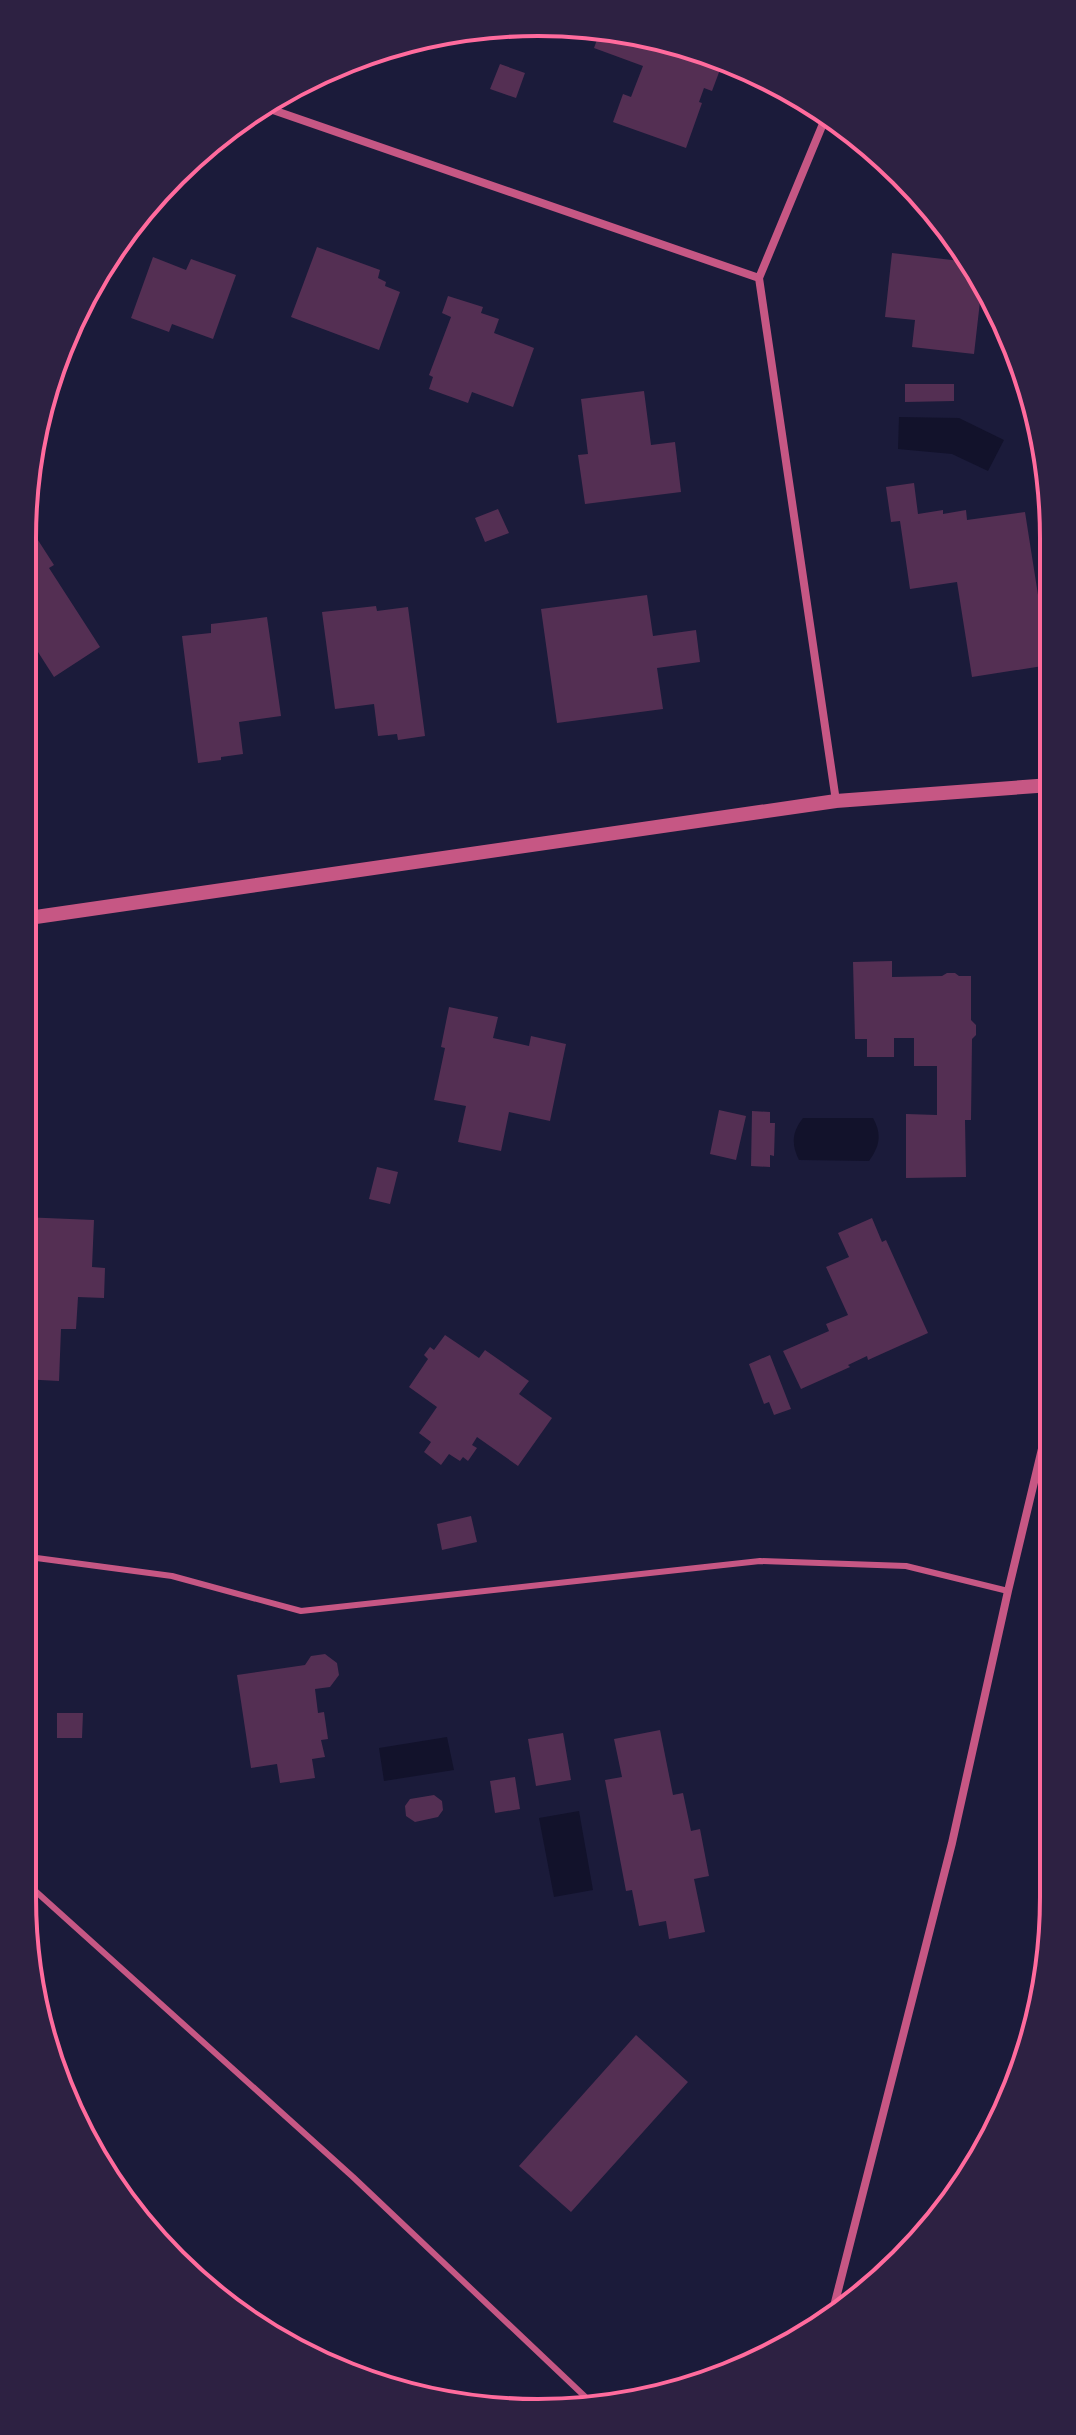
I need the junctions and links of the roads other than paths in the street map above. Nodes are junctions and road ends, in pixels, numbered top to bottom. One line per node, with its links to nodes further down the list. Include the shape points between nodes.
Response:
1 (275, 111): 3 (street)
2 (822, 125): 3 (street)
3 (759, 278): 5 (street)
4 (1040, 786): 5 (street)
5 (836, 801): 6 (street)
6 (36, 917)
7 (1040, 1457): 9 (street)
8 (36, 1558): 9 (lane, via 172,1576 301,1611 760,1561 906,1566)
9 (1008, 1591): 11 (street, via 952,1843)
10 (36, 1892): 12 (lane, via 353,2177)
11 (835, 2301)
12 (585, 2397)

